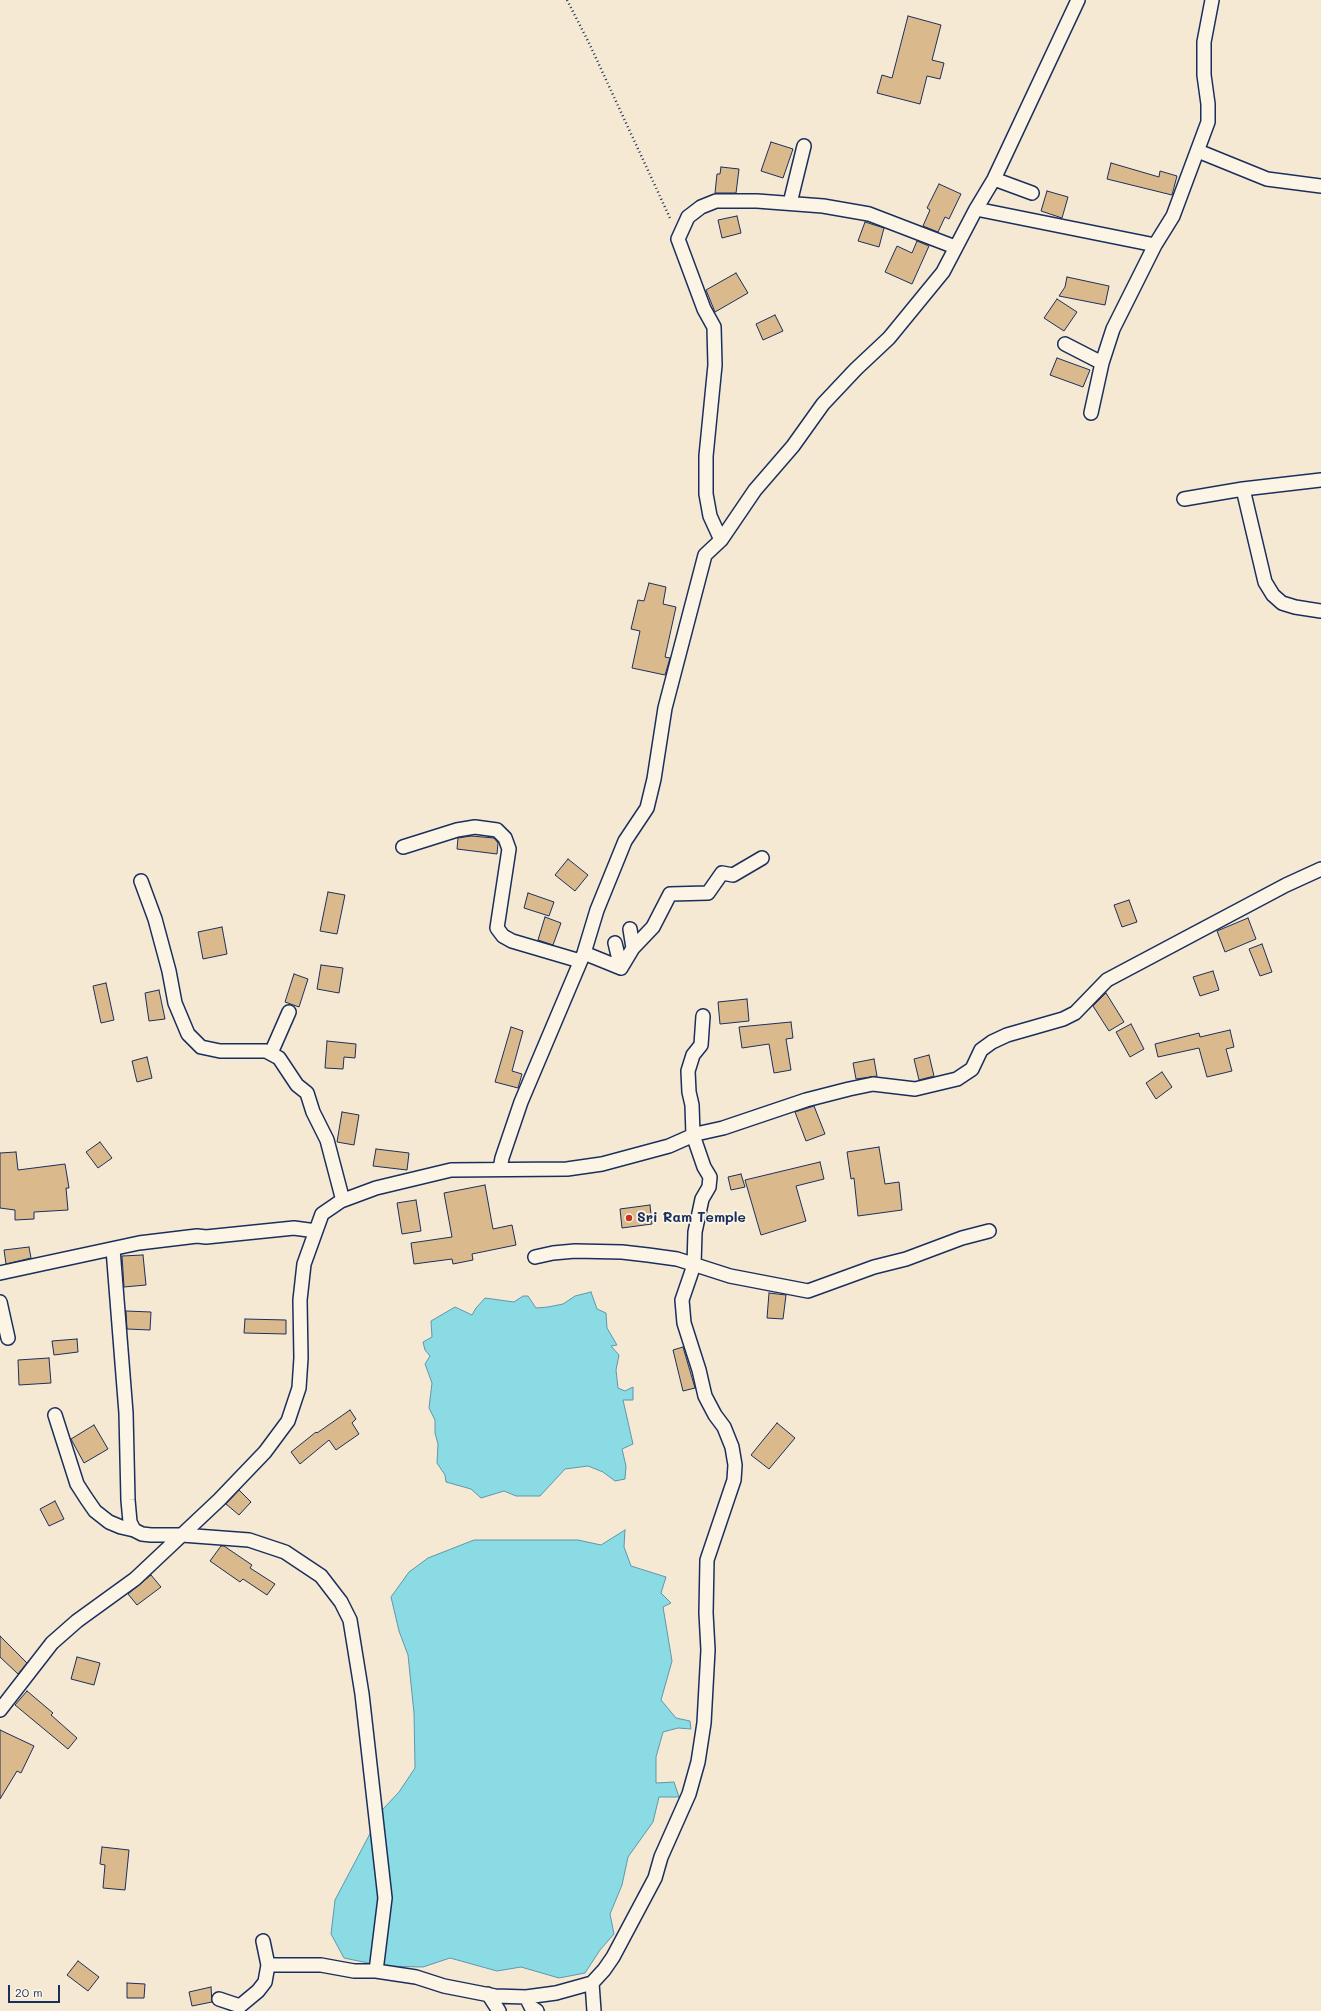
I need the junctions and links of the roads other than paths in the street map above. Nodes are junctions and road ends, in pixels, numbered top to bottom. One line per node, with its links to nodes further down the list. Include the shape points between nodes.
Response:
1 (1078, 0): 5 (street)
2 (1212, 0): 4 (street, via 1204,42 1208,122)
3 (804, 146): 8 (street)
4 (1198, 151): 6 (street, via 1267,179); 10 (street, via 1174,216)
5 (994, 178): 7 (street); 9 (street)
6 (1321, 186)
7 (1032, 194)
8 (790, 203): 11 (street, via 869,214); 18 (street, via 716,201 701,206 688,217 678,238 704,309 714,327 715,365 706,456 706,494 710,516)
9 (976, 209): 10 (street); 11 (street)
10 (1155, 245): 13 (street, via 1113,329)
11 (955, 247): 18 (street, via 943,272 889,338 823,404 793,446 755,490)
12 (1065, 344): 13 (street)
13 (1102, 363): 14 (street)
14 (1091, 413)
15 (1321, 480): 16 (street)
16 (1243, 489): 17 (street); 19 (street, via 1265,582 1273,595 1282,603 1295,608)
17 (1184, 499)
18 (722, 540): 27 (street, via 705,555 665,708 647,808 625,841 597,910)
19 (1321, 611)
20 (403, 847): 27 (street, via 457,830 475,827 496,830 505,838 509,849 497,928 512,941)
21 (762, 858): 26 (street, via 733,875 722,873 708,893 670,894 653,927)
22 (1321, 869): 32 (street, via 1107,980 1075,1013 1064,1019 1007,1035 992,1042 981,1050 972,1069 957,1079 915,1090 873,1084 849,1089)
23 (141, 881): 31 (street, via 155,919 175,1003 188,1034 201,1047 220,1051 266,1050)
24 (630, 928): 26 (street)
25 (615, 943): 28 (street)
26 (633, 948): 28 (street)
27 (582, 957): 28 (street); 33 (street, via 521,1102)
28 (621, 968)
29 (289, 1012): 31 (street)
30 (703, 1016): 32 (street, via 701,1045 692,1055 688,1070)
31 (271, 1053): 34 (street, via 279,1058 297,1085 307,1093 332,1154)
32 (693, 1135): 33 (street, via 669,1146 590,1167); 39 (street, via 710,1177 695,1232)
33 (500, 1169): 34 (street, via 451,1170 376,1188)
34 (341, 1202): 35 (street, via 322,1214)
35 (316, 1231): 37 (street, via 294,1228 197,1236); 45 (street, via 304,1264 300,1300 299,1388 288,1421 265,1452)
36 (989, 1231): 39 (street, via 874,1267 808,1291 730,1276)
37 (113, 1249): 40 (street); 44 (street, via 126,1413 128,1500 130,1522)
38 (535, 1257): 39 (street, via 553,1252 622,1252 677,1259)
39 (694, 1264): 50 (street, via 682,1300 684,1323 705,1396 724,1427 732,1447 735,1465 734,1480 707,1560 708,1650 704,1723 698,1762 689,1794 661,1857 655,1878 627,1933 604,1970)
40 (0, 1273)
41 (0, 1302): 42 (street)
42 (8, 1338)
43 (55, 1415): 44 (street, via 77,1484 86,1498 95,1511 109,1522 121,1528)
44 (134, 1530): 45 (street, via 151,1535)
45 (182, 1535): 46 (street, via 135,1579 77,1621 52,1643); 49 (street, via 249,1540 285,1552 321,1576 341,1602 350,1620 362,1694 385,1898)
46 (0, 1710)
47 (263, 1941): 48 (street)
48 (268, 1965): 49 (street, via 321,1965 354,1971); 53 (street, via 265,1982 240,2006)
49 (376, 1971): 51 (street, via 416,1977 444,1986)
50 (592, 1983): 52 (street, via 556,1993); 56 (street)
51 (488, 1994): 52 (street); 54 (street)
52 (526, 1997): 55 (street, via 531,2007)
53 (219, 1999)
54 (499, 2011)
55 (537, 2011)
56 (594, 2011)

